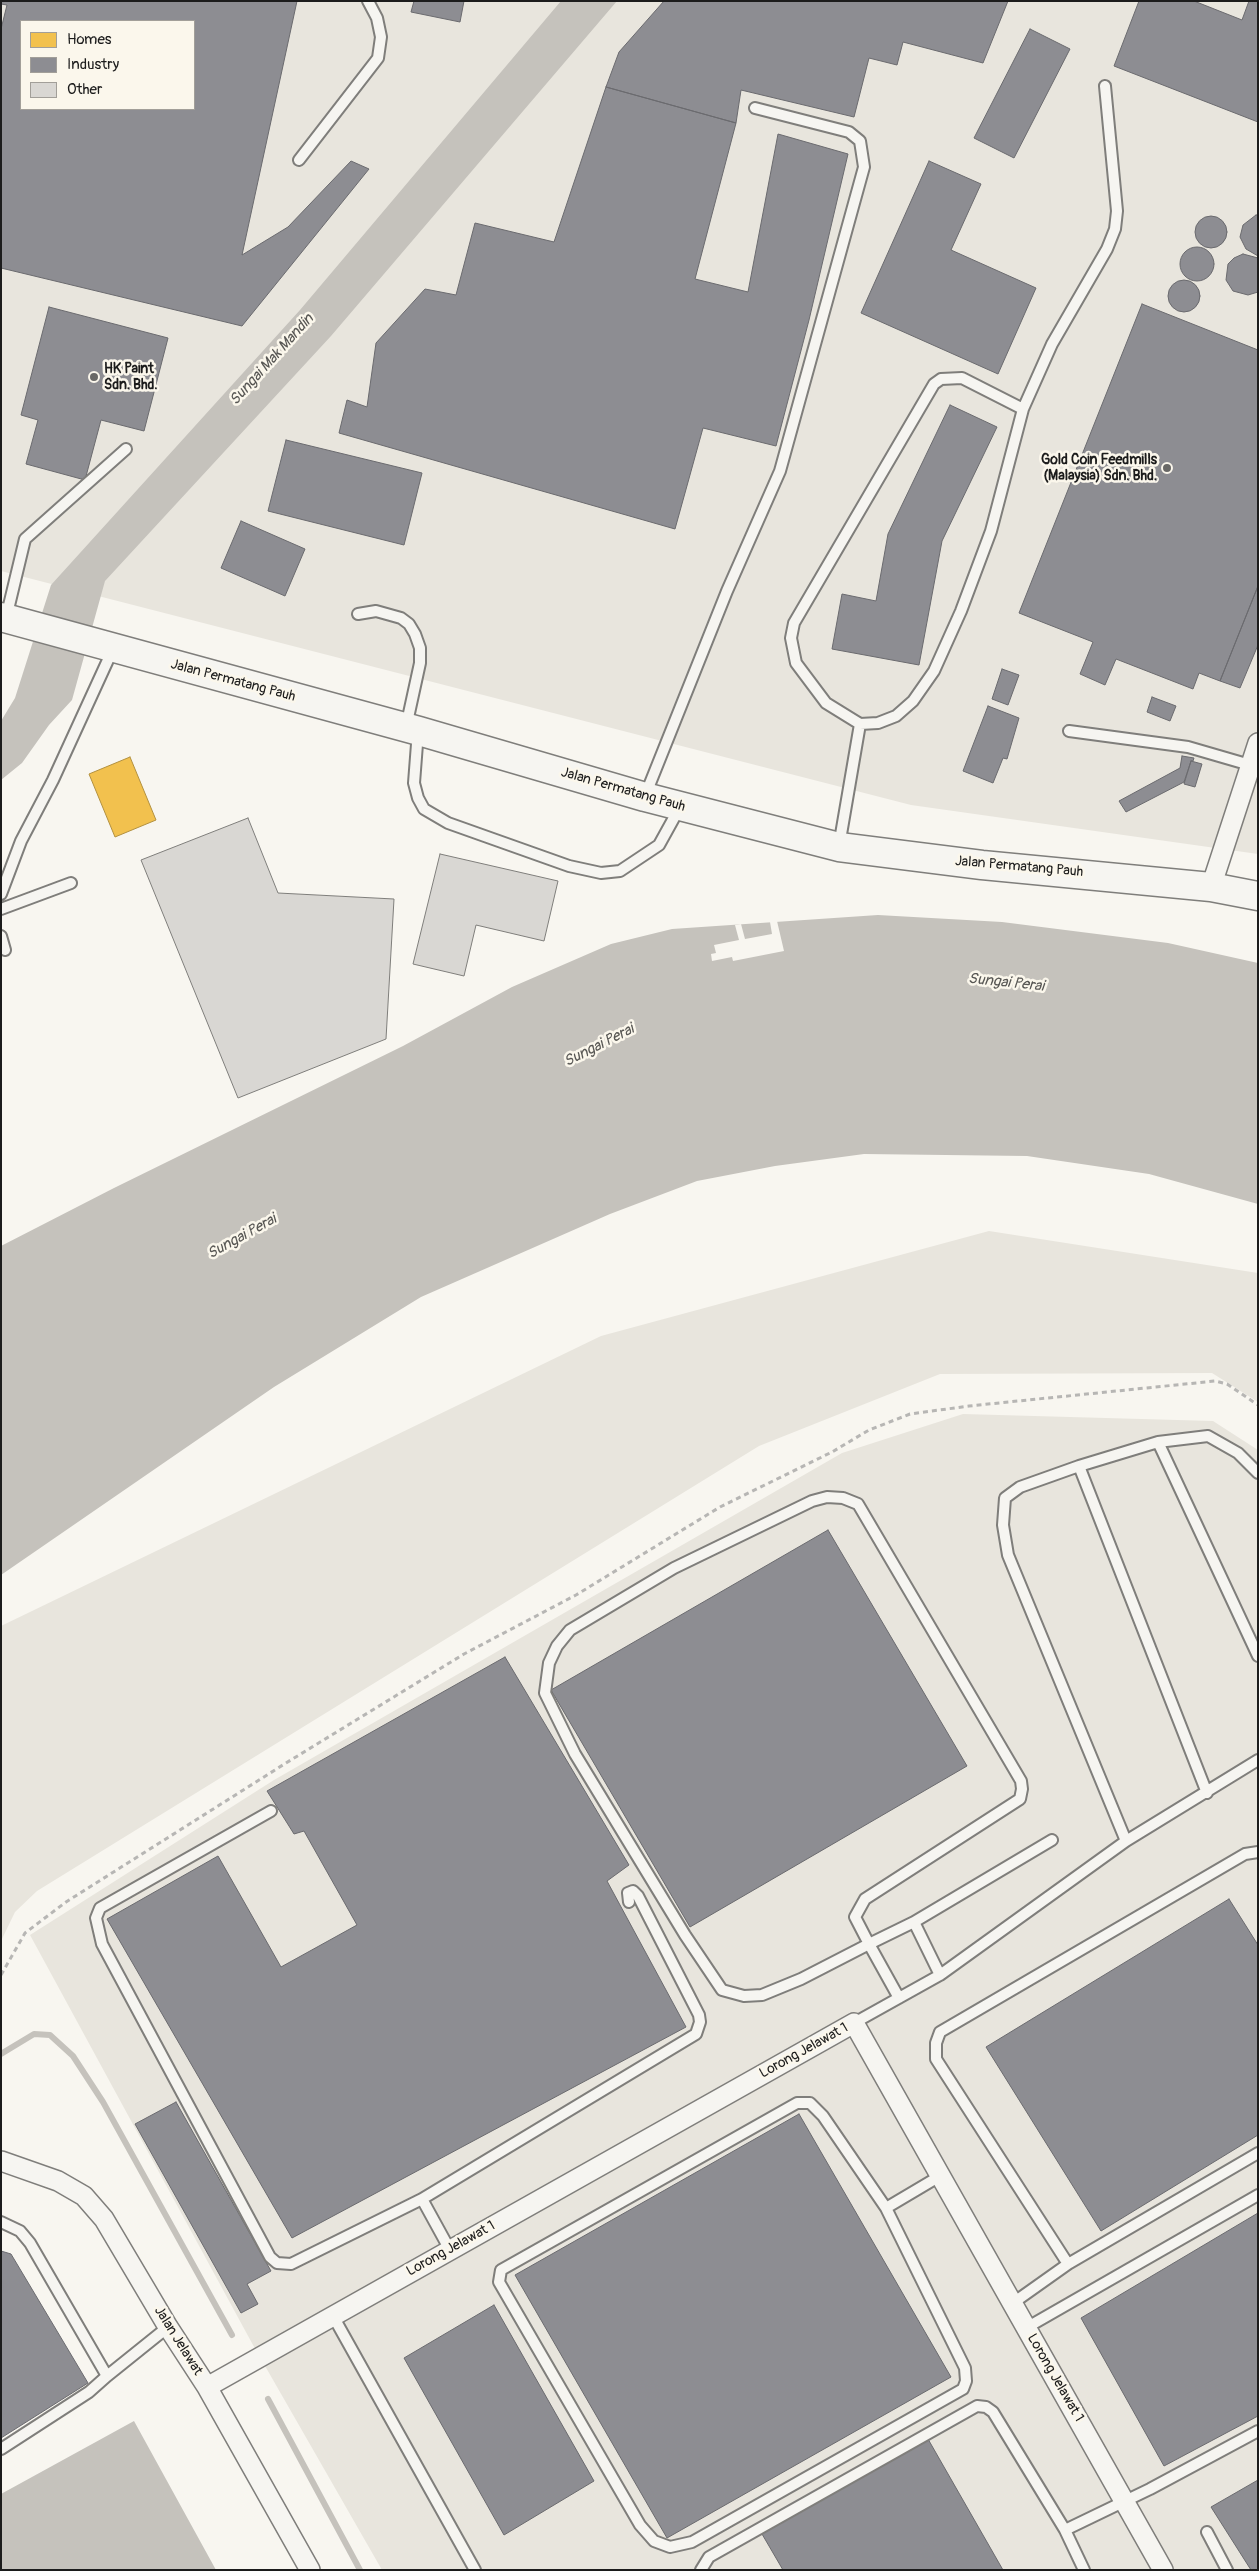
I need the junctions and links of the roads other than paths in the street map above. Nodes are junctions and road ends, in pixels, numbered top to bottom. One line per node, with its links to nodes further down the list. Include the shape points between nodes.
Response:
1 (368, 1): 4 (lane, via 382,37 378,58)
2 (1106, 86): 5 (lane, via 1117,212 1115,229 1052,344)
3 (755, 108): 15 (lane, via 849,132 860,141 864,167 780,470 727,591)
4 (299, 160)
5 (1024, 408): 10 (lane, via 991,531 961,611 934,670 913,701 896,716 878,723); 10 (lane, via 962,378 941,379 934,384 794,623 791,638 796,663 826,703)
6 (126, 449): 8 (lane, via 25,539)
7 (358, 614): 11 (lane, via 376,611 401,618 415,634 420,648 420,663)
8 (3, 622): 9 (main road, Jalan Permatang Pauh)
9 (109, 647): 11 (main road, Jalan Permatang Pauh); 20 (lane, via 53,780 21,841)
10 (860, 724): 17 (lane)
11 (412, 729): 15 (main road, Jalan Permatang Pauh); 16 (lane, via 414,783 424,809 448,823 569,866 601,873 620,871 659,845)
12 (1070, 731): 14 (lane, via 1188,747)
13 (1258, 745): 14 (street)
14 (1250, 765): 19 (street)
15 (645, 797): 16 (main road, Jalan Permatang Pauh)
16 (680, 806): 17 (main road, Jalan Permatang Pauh)
17 (839, 847): 19 (main road, Jalan Permatang Pauh, via 982,865)
18 (71, 883): 22 (lane)
19 (1211, 887): 21 (main road, Jalan Permatang Pauh)
20 (1, 894)
21 (1258, 896)
22 (1, 909)
23 (1, 936): 24 (lane)
24 (5, 950)
25 (1158, 1442): 26 (lane); 27 (lane, via 1208,1436 1238,1453); 28 (lane)
26 (1079, 1466): 30 (lane); 33 (lane, via 1020,1487 1005,1498 1003,1525 1008,1554)
27 (1258, 1473)
28 (1258, 1656)
29 (1258, 1760): 30 (lane)
30 (1207, 1793): 33 (lane)
31 (271, 1811): 45 (lane, via 100,1908 96,1918 102,1944 270,2257 277,2263 291,2264)
32 (1052, 1840): 36 (lane)
33 (1126, 1841): 38 (lane)
34 (1258, 1852): 49 (lane, via 1244,1854 940,2032 936,2059)
35 (629, 1902): 45 (lane, via 628,1893 633,1891 698,2015 700,2022 696,2034)
36 (914, 1922): 37 (lane); 38 (lane)
37 (869, 1944): 37 (lane, via 762,1996 744,1996 722,1990 575,1754 545,1693 549,1663 570,1630 674,1568 812,1501 828,1497 844,1498 858,1504 1021,1780 1022,1789 1020,1799 865,1899 855,1917); 39 (lane)
38 (940, 1974): 39 (lane)
39 (898, 1998): 40 (lane)
40 (854, 2023): 43 (street, Lorong Jelawat 1); 48 (street, Lorong Jelawat 1)
41 (1258, 2153): 49 (lane)
42 (1, 2161): 52 (street, Jalan Jelawat, via 34,2171 84,2196 104,2219)
43 (940, 2176): 46 (lane); 50 (street, Lorong Jelawat 1)
44 (1258, 2194): 53 (lane)
45 (422, 2199): 48 (lane)
46 (886, 2208): 46 (lane, via 964,2368 966,2381 963,2389 692,2542 670,2547 654,2540 640,2526 499,2282 501,2270 797,2103 810,2103 823,2116)
47 (1, 2222): 54 (lane, via 20,2231 30,2243)
48 (450, 2250): 51 (street, Lorong Jelawat 1)
49 (1068, 2264): 50 (lane)
50 (1013, 2303): 53 (street, Lorong Jelawat 1)
51 (333, 2316): 55 (street, Lorong Jelawat 1); 62 (lane)
52 (168, 2327): 54 (lane); 55 (street, Jalan Jelawat)
53 (1026, 2328): 58 (street, Lorong Jelawat 1)
54 (107, 2376): 57 (lane, via 89,2392)
55 (207, 2387): 61 (street, Jalan Jelawat)
56 (1258, 2431): 58 (lane)
57 (1, 2449)
58 (1124, 2501): 59 (lane); 65 (street, Lorong Jelawat 1)
59 (1065, 2530): 63 (lane, via 993,2412 977,2406 709,2557); 64 (lane)
60 (1206, 2532): 66 (lane)
61 (310, 2570)
62 (476, 2570)
63 (701, 2570)
64 (1084, 2570)
65 (1163, 2570)
66 (1227, 2570)

